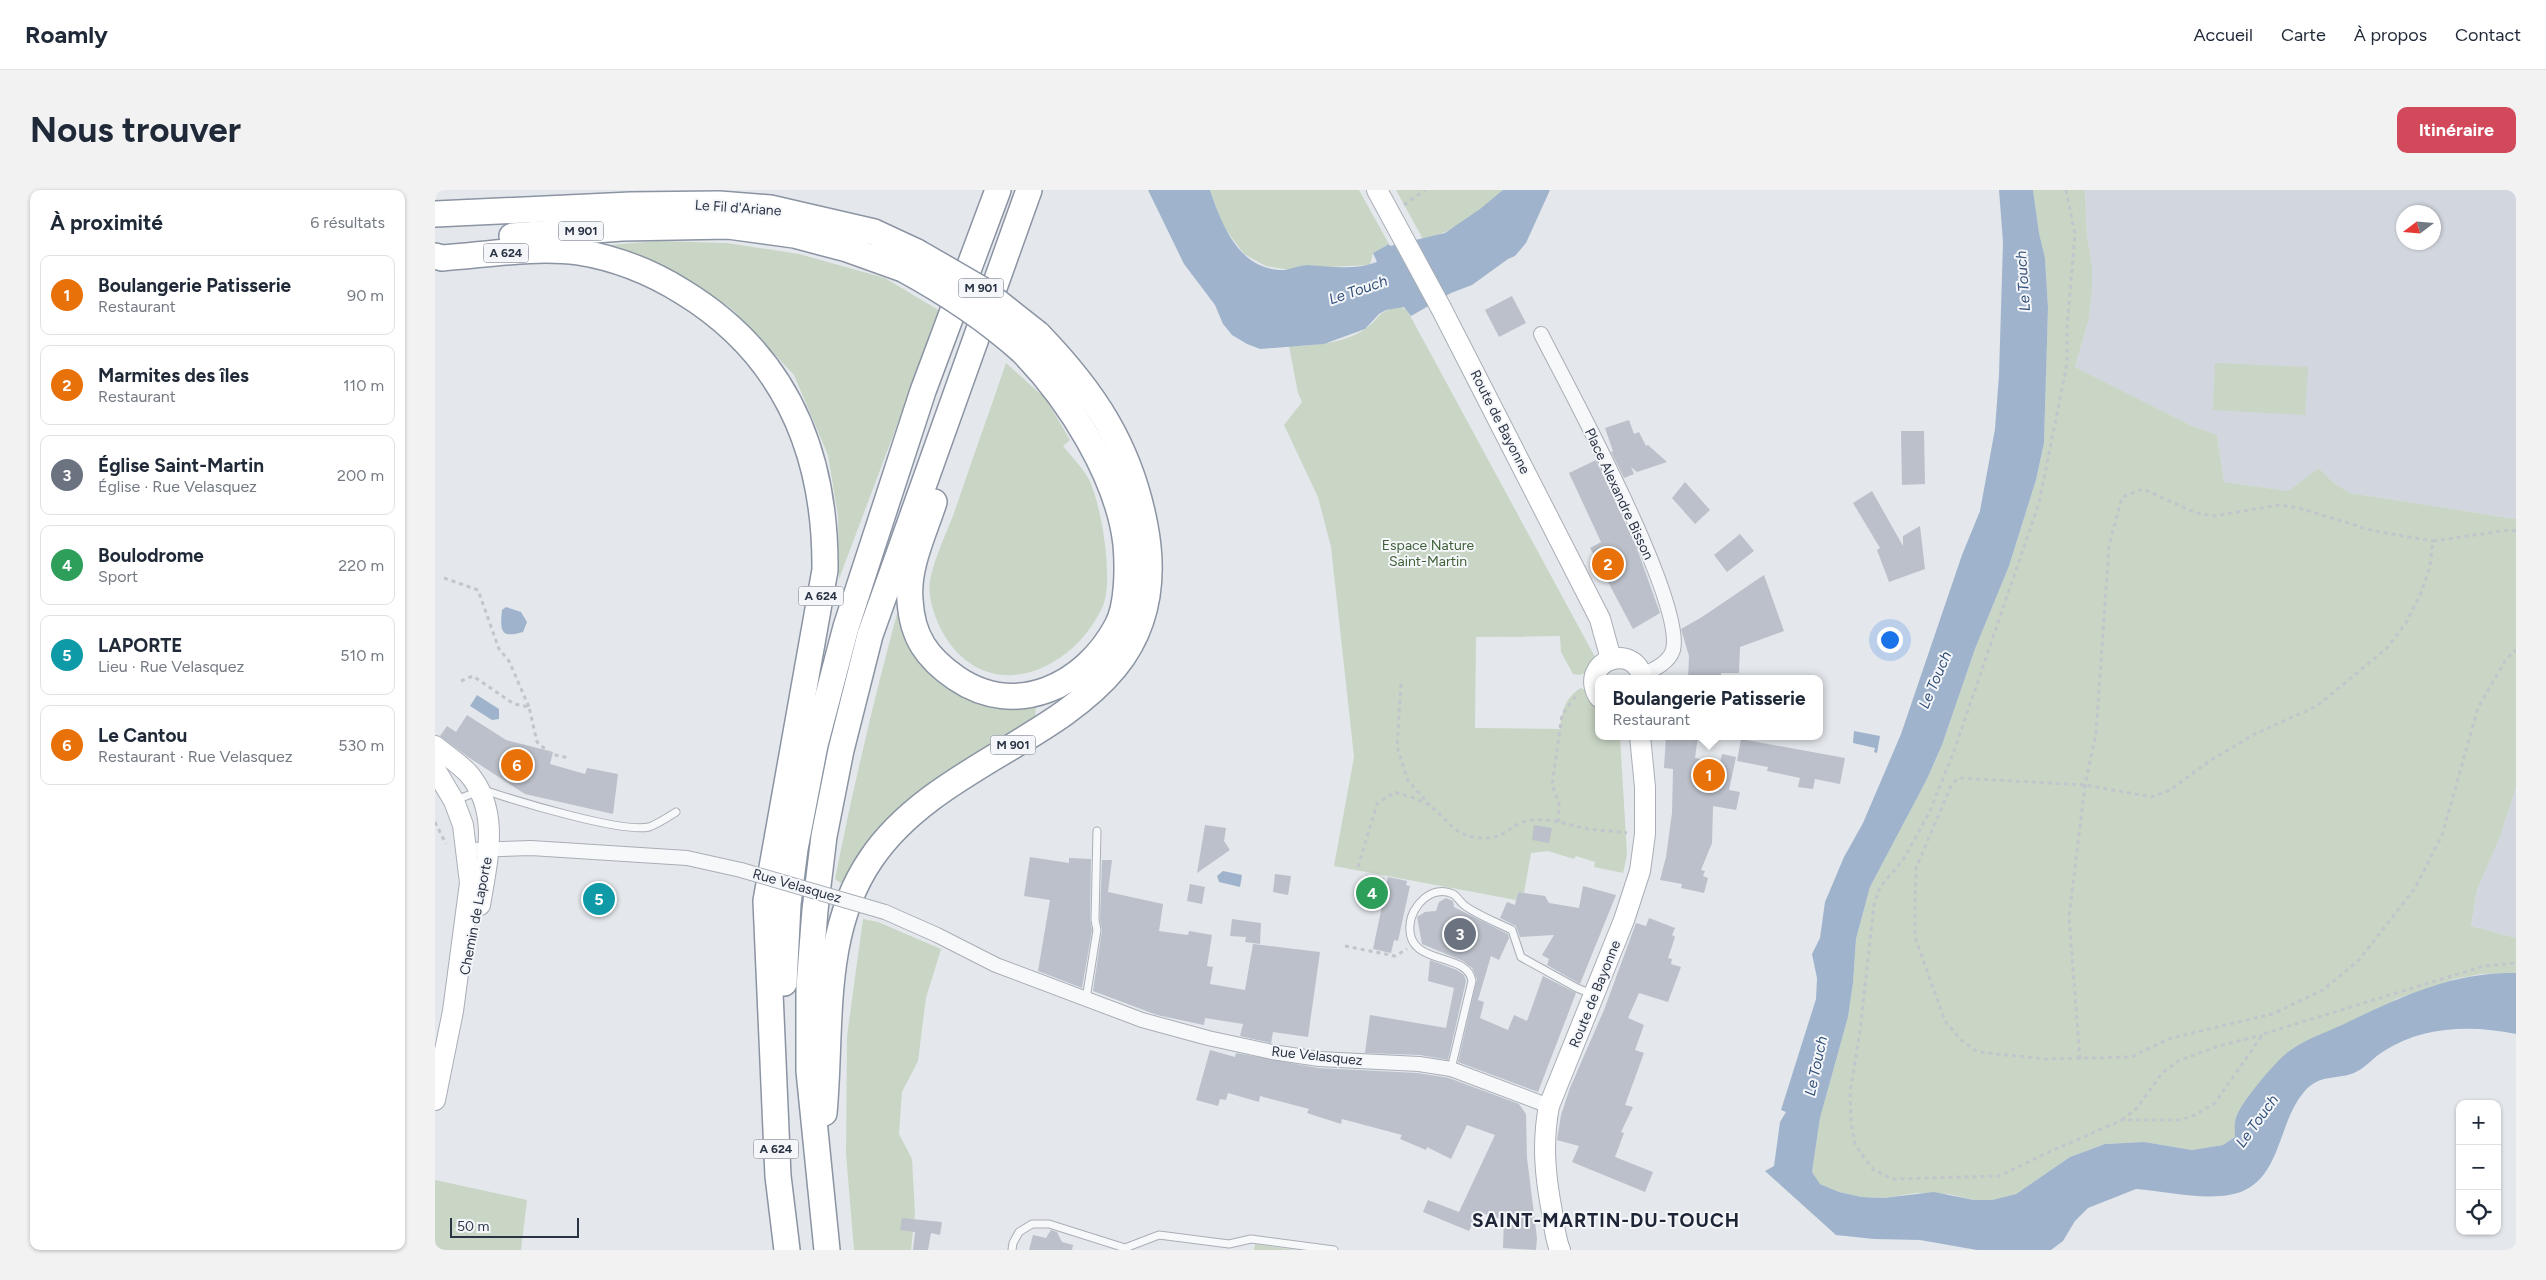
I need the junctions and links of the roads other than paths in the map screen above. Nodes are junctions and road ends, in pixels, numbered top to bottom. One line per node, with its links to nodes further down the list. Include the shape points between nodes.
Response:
1 (611, 190): 5 (highway, M 901, via 521,198)
2 (998, 190): 29 (highway, A 624, via 923,391 846,627 815,745 795,849 784,981)
3 (1029, 190): 12 (highway, A 624)
4 (1377, 190): 13 (street, Route de Bayonne, via 1600,619)
5 (483, 211): 6 (highway, Le Fil d'Ariane / M 901); 9 (highway, Le Fil d'Ariane / M 901, via 719,204 771,208 874,232)
6 (435, 214)
7 (435, 242): 9 (highway, Le Fil d'Ariane / M 901, via 622,228 728,226 794,235 847,249)
8 (435, 256): 29 (highway, A 624, via 577,252 613,260 655,275 707,307 738,333 765,364 788,400 807,442 819,486 825,529 825,570 766,900)
9 (910, 260): 11 (highway, Le Fil d'Ariane / M 901, bridge, via 952,296 991,323)
10 (1541, 334): 16 (street, Place Alexandre Bisson, via 1644,542 1666,604 1673,650 1667,661)
11 (1030, 342): 12 (highway, M 901, via 1089,440 1113,493 1126,544 1127,584 1118,625 1096,657 1051,690 1015,696 997,696 971,689 935,664 920,642 910,600 911,576 967,397); 33 (highway, M 901, via 1069,365 1095,400 1130,467 1148,543 1150,582 1141,626 1126,656 1079,704 935,795 892,832 871,858 858,880 841,923 830,996 828,1074)
12 (969, 352): 33 (highway, A 624, via 870,635 841,750 825,836 809,993 809,1071)
13 (1611, 659): 14 (street, via 1602,664); 15 (street, via 1630,660)
14 (1595, 675)
15 (1641, 675)
16 (1645, 675)
17 (1640, 740): 26 (street, Route de Bayonne, via 1645,787 1644,853 1634,893)
18 (435, 746): 20 (street, via 468,773)
19 (435, 769): 21 (street)
20 (479, 791): 21 (lane); 22 (lane, via 605,823 638,828 650,826); 24 (street, via 489,818)
21 (454, 801): 25 (street)
22 (676, 812)
23 (1097, 831): 27 (lane, via 1097,930)
24 (489, 848): 25 (street, Rue Velasquez); 27 (street, Rue Velasquez, bridge, via 687,858 741,870 885,912 937,934 996,965); 28 (street, Chemin de Laporte, via 470,962)
25 (468, 850): 28 (street, Chemin de Laporte, via 470,884)
26 (1594, 995): 30 (lane, via 1521,956 1512,930 1464,905 1453,894 1438,892 1429,895 1418,904 1410,918 1412,938 1422,952 1466,968 1471,976); 32 (street, Route de Bayonne)
27 (1086, 999): 30 (street, Rue Velasquez, via 1142,1020 1272,1052 1319,1059 1419,1064)
28 (453, 1011): 31 (street, Chemin de Laporte)
29 (772, 1060): 34 (highway, A 624, via 778,1176)
30 (1451, 1069): 32 (street, Rue Velasquez)
31 (435, 1100)
32 (1549, 1106): 38 (street, Route de Bayonne, via 1544,1159)
33 (818, 1170): 35 (highway, A 624)
34 (787, 1250)
35 (827, 1250)
36 (1012, 1250): 37 (lane, via 1019,1232 1031,1224 1049,1224 1125,1248 1159,1235 1229,1244 1251,1239)
37 (1334, 1250)
38 (1560, 1250)

